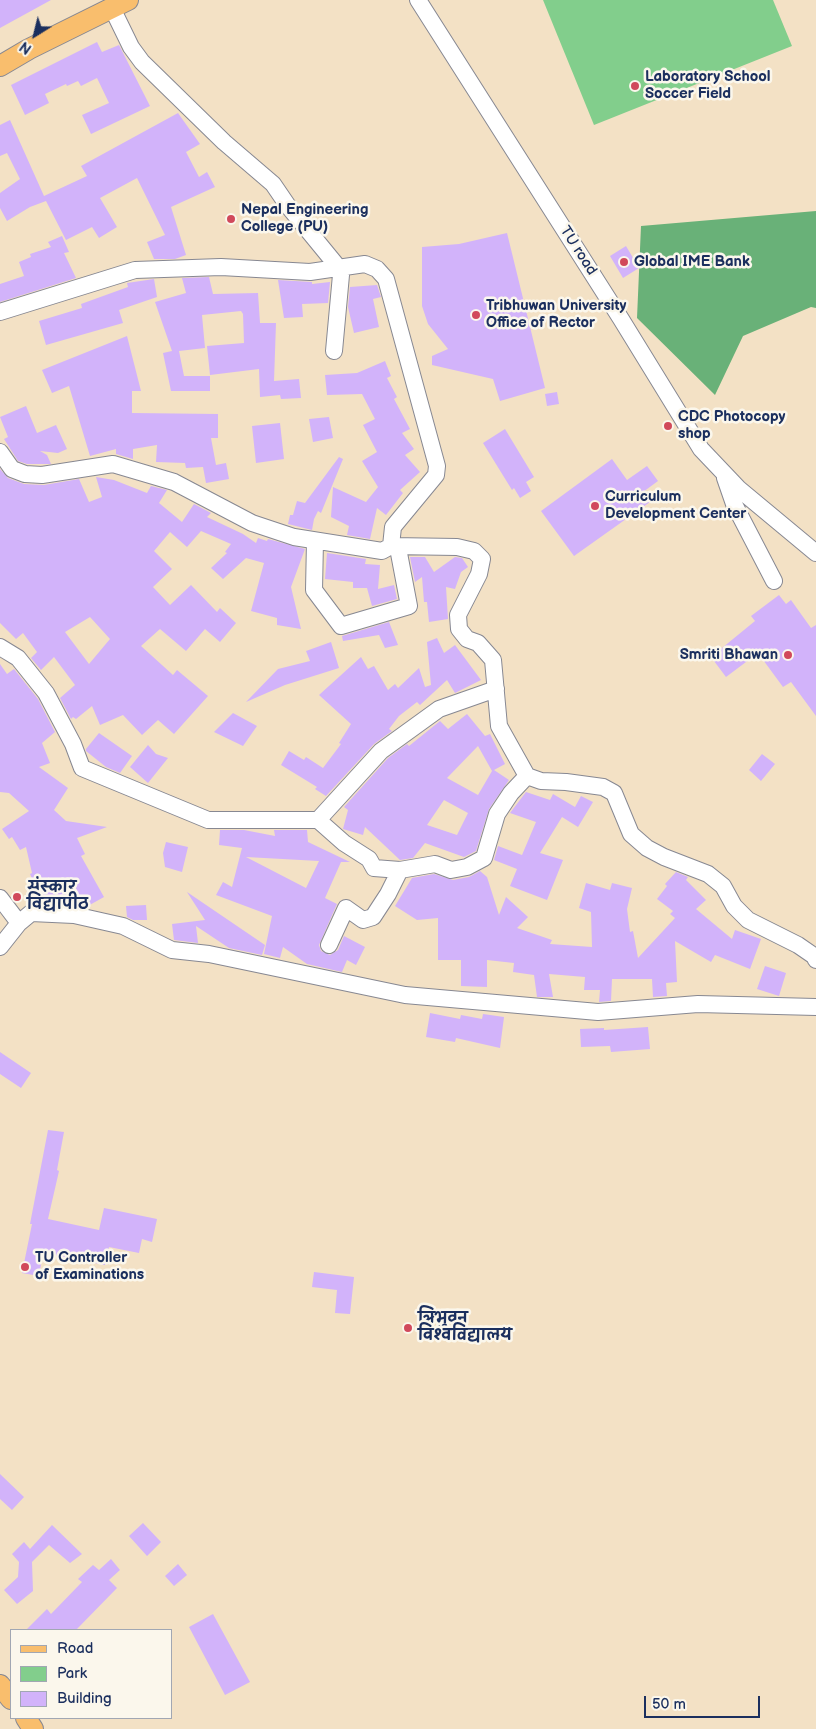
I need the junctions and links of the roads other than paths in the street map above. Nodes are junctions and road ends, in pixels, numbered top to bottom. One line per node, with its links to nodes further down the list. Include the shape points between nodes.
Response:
1 (418, 0): 8 (street, TU road, via 701,449)
2 (120, 4): 3 (main road); 4 (street, via 131,47 142,62 224,142 273,184)
3 (0, 66)
4 (338, 267): 5 (street, via 310,272 221,267 135,270); 6 (street, via 341,275); 10 (street, via 366,264 386,279 438,466 436,475 393,527)
5 (0, 312)
6 (334, 351)
7 (0, 452): 9 (street, via 12,470 26,474 42,475 113,464 174,482 252,523)
8 (722, 471): 11 (street, TU road); 12 (street, via 734,504)
9 (315, 542): 10 (street, via 382,551); 10 (street, via 314,590 340,626 409,606)
10 (394, 547): 14 (street, via 457,547 474,551 482,559 479,574 458,615 459,629 493,660)
11 (816, 553)
12 (774, 581)
13 (0, 647): 16 (street, via 18,658 46,693 82,768 208,820)
14 (496, 688): 15 (street, via 499,726); 16 (street, via 439,709 382,751)
15 (527, 776): 17 (street, via 497,814 484,858 467,867 451,870 435,864); 22 (street, via 541,781 603,787 614,793 632,834 648,848 708,874 722,886 734,906 748,920 798,945)
16 (318, 820): 17 (street, via 369,859 374,868)
17 (400, 870): 20 (street, via 373,917 363,920 346,908)
18 (0, 898): 19 (street)
19 (19, 923): 21 (street); 23 (street, via 31,913 74,915 123,926 172,950 209,954 404,995 598,1012 698,1004)
20 (329, 945)
21 (0, 947)
22 (816, 960)
23 (816, 1007)
24 (0, 1684): 25 (main road)
25 (10, 1698)

